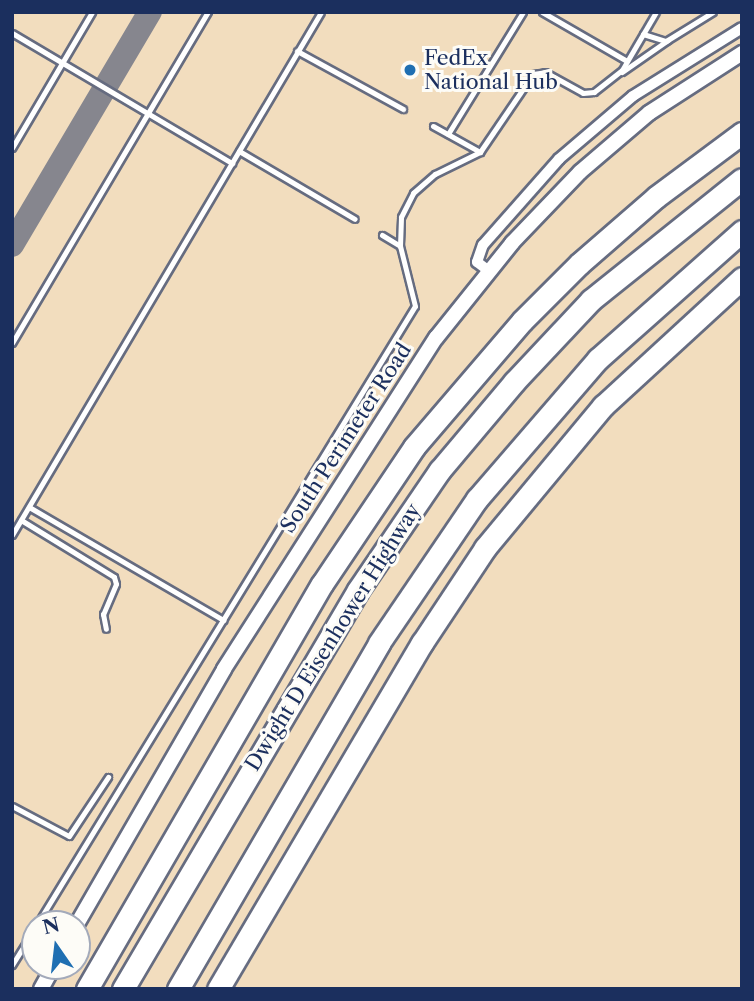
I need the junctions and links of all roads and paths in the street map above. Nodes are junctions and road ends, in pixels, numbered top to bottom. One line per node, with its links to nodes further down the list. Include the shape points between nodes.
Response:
1 (92, 12): 15 (lane)
2 (208, 12): 18 (lane)
3 (321, 12): 12 (lane)
4 (523, 12): 21 (lane)
5 (542, 12): 14 (lane)
6 (656, 12): 10 (lane)
7 (713, 12): 11 (lane)
8 (742, 28): 31 (street, via 633,96 559,159 483,245 477,262)
9 (12, 33): 15 (lane)
10 (643, 34): 11 (lane, via 658,42); 14 (lane)
11 (669, 39): 16 (lane)
12 (298, 51): 17 (lane); 23 (lane)
13 (742, 53): 31 (street, South Perimeter Road, via 666,101 603,151 546,205)
14 (627, 61): 16 (lane)
15 (62, 63): 18 (lane); 22 (lane)
16 (619, 73): 24 (lane, via 587,94 545,72 533,74)
17 (403, 109)
18 (148, 114): 25 (lane); 33 (lane)
19 (433, 126): 21 (lane)
20 (742, 133): 44 (highway, via 656,197 571,272 414,447 322,584)
21 (448, 134): 24 (lane)
22 (12, 148)
23 (239, 151): 25 (lane); 27 (lane)
24 (480, 152): 30 (lane, via 435,174 413,193 401,217)
25 (232, 163): 34 (lane)
26 (742, 179): 45 (highway, Dwight D Eisenhower Highway, via 591,300 447,461 365,578)
27 (355, 219)
28 (742, 231): 43 (highway, Dwight D Eisenhower Highway, via 598,359 477,499 379,643)
29 (382, 235): 30 (lane)
30 (400, 246): 37 (lane, via 415,306)
31 (489, 271): 42 (street, South Perimeter Road, via 377,425 198,711)
32 (742, 278): 46 (highway, via 603,406 485,548 422,643)
33 (12, 343)
34 (29, 507): 35 (lane); 37 (lane)
35 (21, 520): 36 (lane); 38 (lane, via 114,577 116,584 103,614)
36 (12, 535)
37 (223, 620): 41 (lane)
38 (106, 629)
39 (108, 777): 40 (lane, via 69,836)
40 (12, 806)
41 (46, 910)
42 (85, 910)
43 (182, 983)
44 (87, 989)
45 (121, 989)
46 (218, 989)

